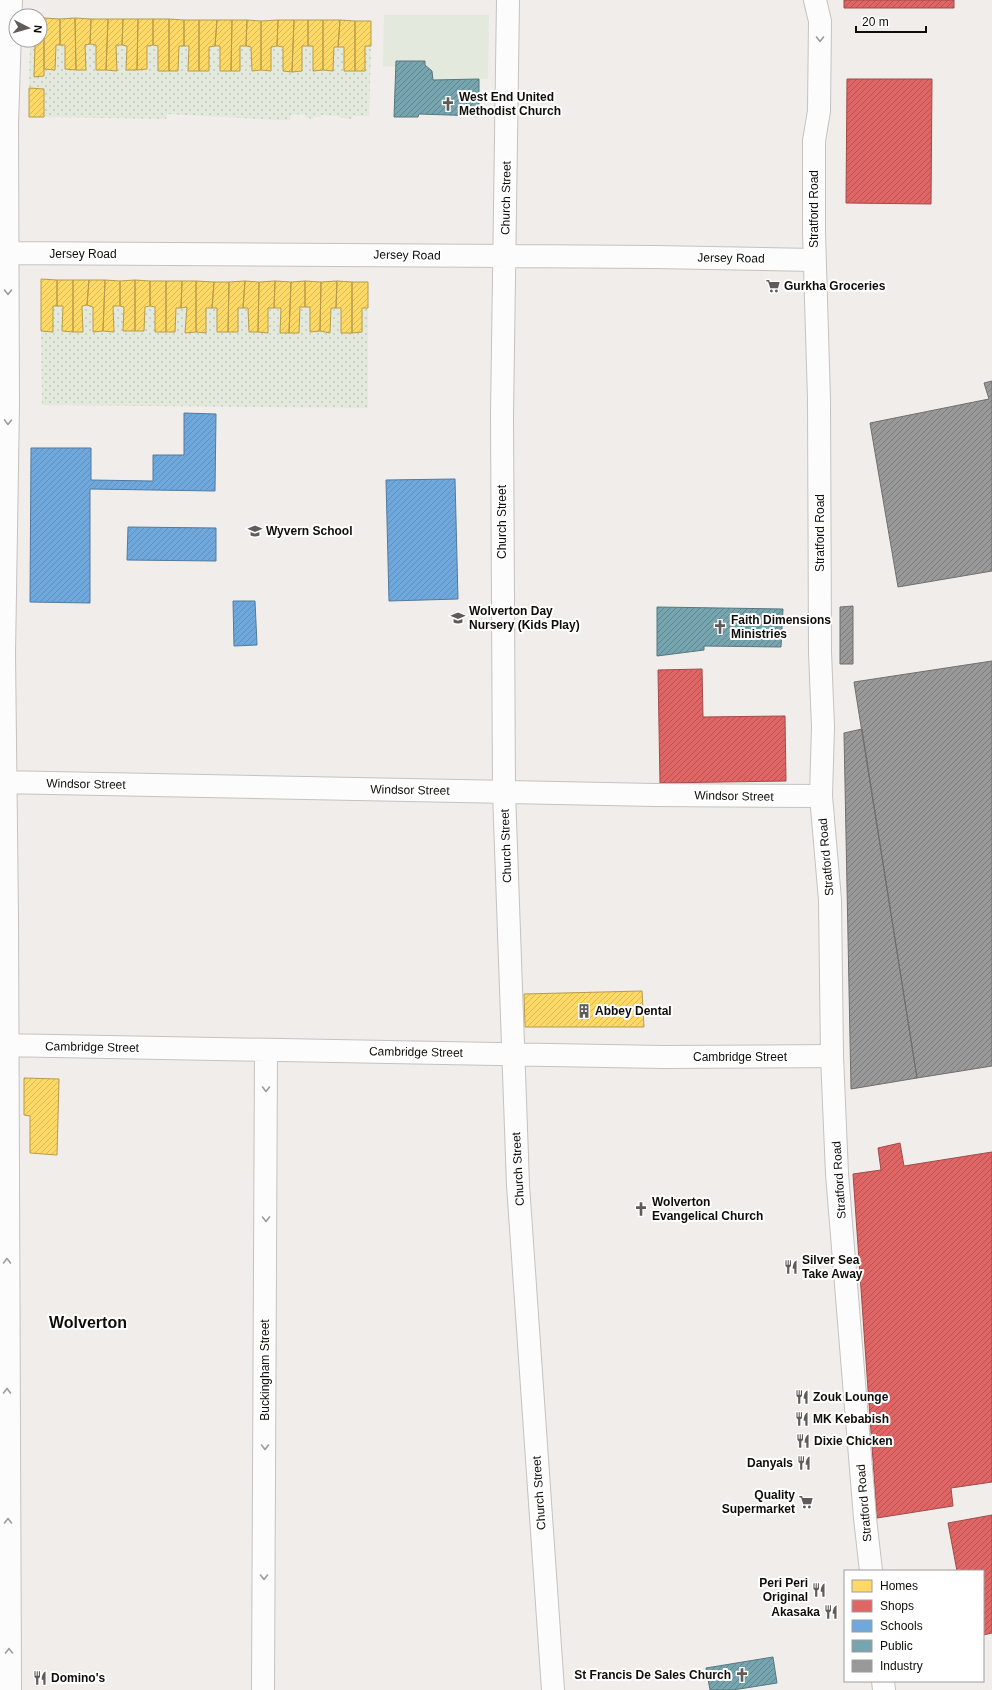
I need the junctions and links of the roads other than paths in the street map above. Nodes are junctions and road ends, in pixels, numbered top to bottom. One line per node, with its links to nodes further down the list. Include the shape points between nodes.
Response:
1 (11, 0): 6 (street)
2 (508, 0): 7 (street, Church Street)
3 (812, 0): 5 (street, Stratford Road, via 804,22 806,110)
4 (815, 0): 5 (street, Stratford Road, one-way to 5, via 820,21 820,103)
5 (814, 141): 8 (street, Stratford Road)
6 (4, 253): 7 (street, Jersey Road); 9 (street, one-way to 9)
7 (505, 256): 8 (street, Jersey Road); 11 (street, Church Street, via 502,416)
8 (814, 260): 12 (street, Stratford Road, via 819,399 823,727)
9 (4, 519): 10 (street)
10 (2, 782): 11 (street, Windsor Street); 13 (street)
11 (504, 792): 12 (street, Windsor Street); 15 (street, Church Street)
12 (821, 796): 16 (street, Stratford Road, via 830,900)
13 (3, 1045): 14 (street, Cambridge Street); 17 (street, one-way to 13)
14 (266, 1050): 15 (street, Cambridge Street); 21 (street, Buckingham Street, one-way to 21)
15 (514, 1054): 16 (street, Cambridge Street, via 663,1057); 22 (street, Church Street, via 518,1185)
16 (832, 1056): 19 (street, Stratford Road, via 837,1174)
17 (4, 1297): 18 (street, one-way to 17)
18 (4, 1565): 20 (street, one-way to 18)
19 (870, 1570)
20 (10, 1690)
21 (263, 1690)
22 (553, 1690)

